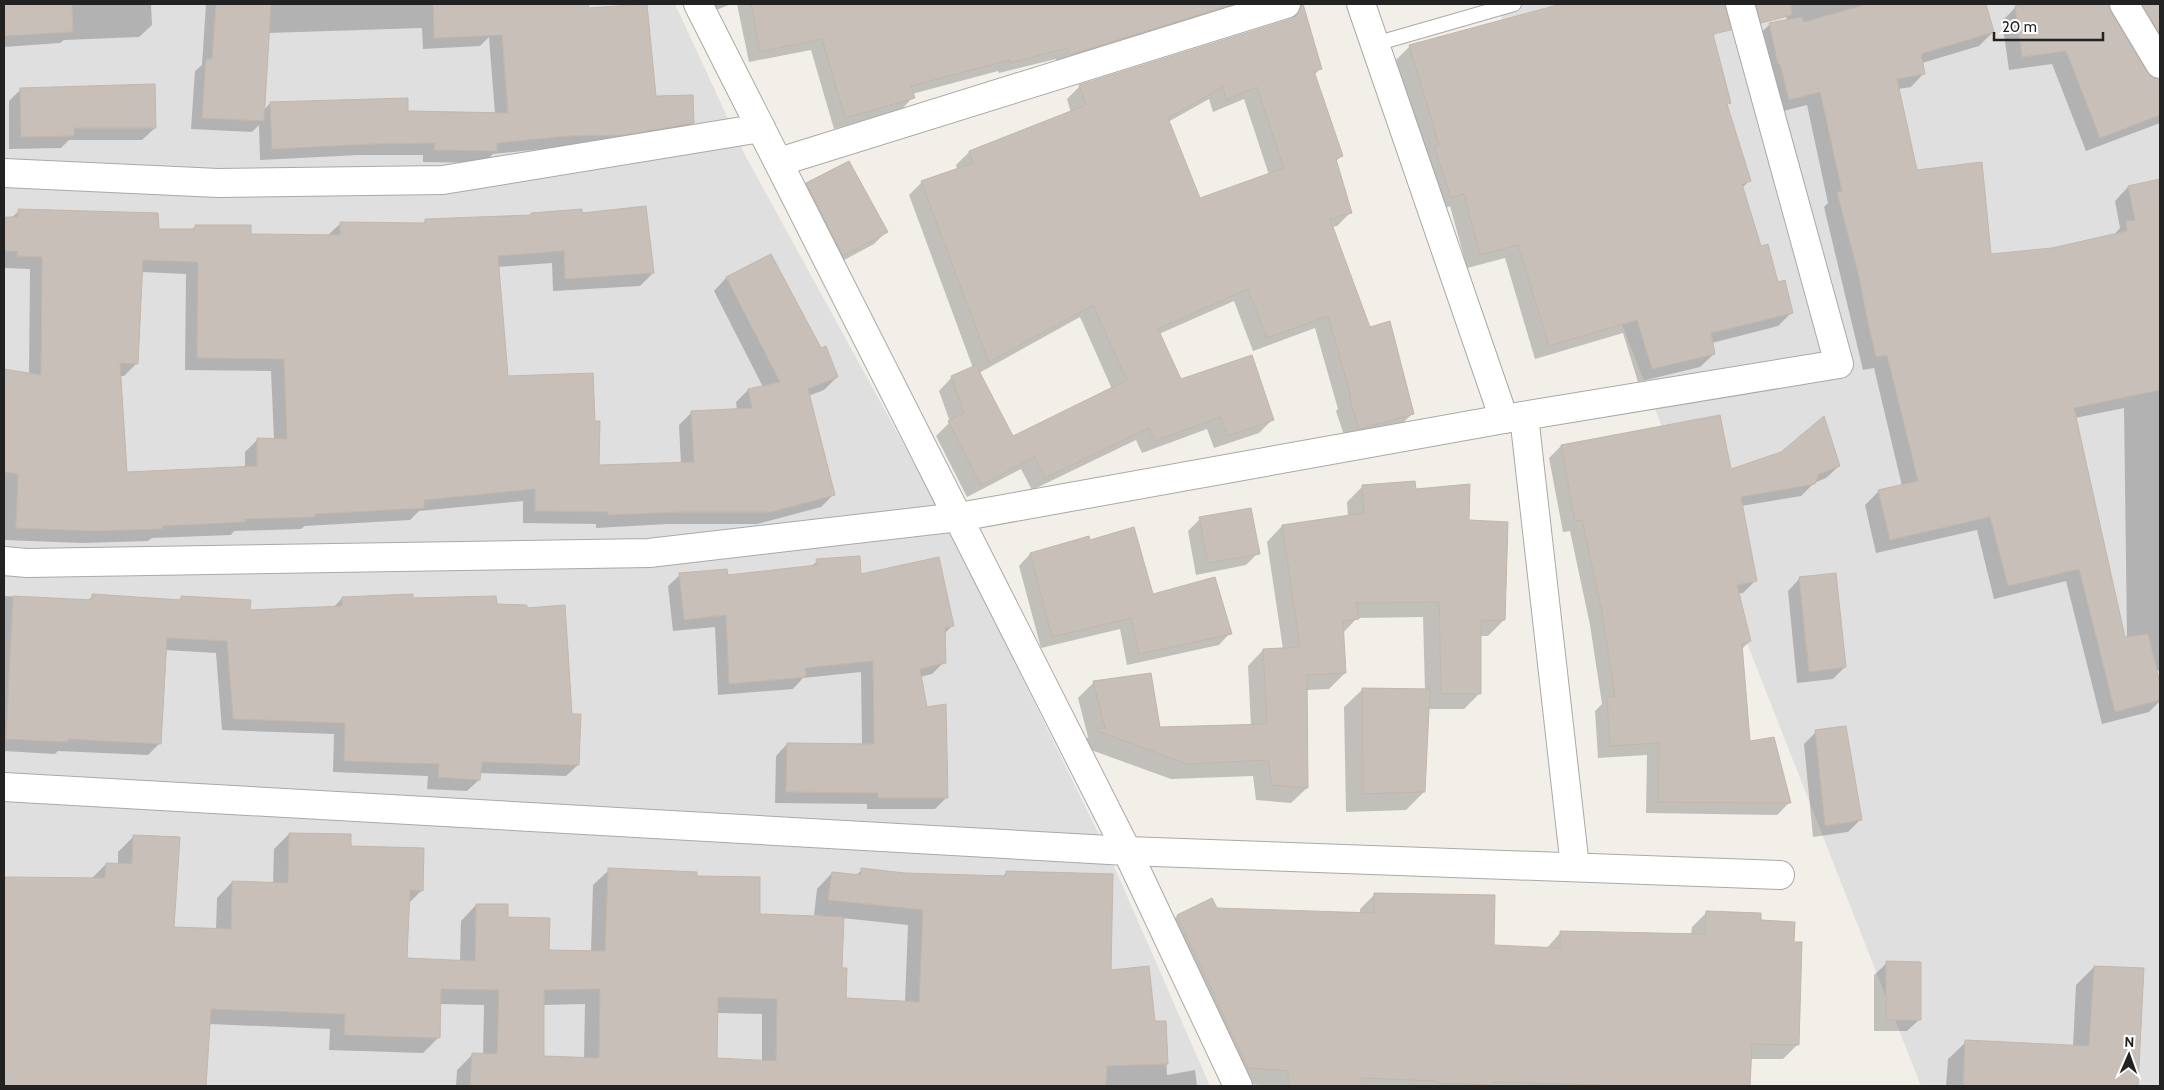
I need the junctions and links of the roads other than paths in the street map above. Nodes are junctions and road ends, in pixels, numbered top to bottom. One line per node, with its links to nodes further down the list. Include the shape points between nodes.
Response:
1 (698, 4): 9 (street)
2 (1286, 4): 10 (street)
3 (1361, 4): 7 (street)
4 (1514, 4): 7 (lane)
5 (1740, 4): 12 (street, via 1840,364)
6 (2124, 4): 8 (street)
7 (1375, 44): 12 (street)
8 (2160, 64)
9 (761, 128): 10 (street); 11 (street, via 443,180 218,183)
10 (779, 162): 13 (street)
11 (4, 174)
12 (1514, 417): 13 (street); 17 (street)
13 (959, 517): 14 (street, via 649,553 27,563); 16 (street)
14 (4, 560)
15 (4, 787): 16 (street)
16 (1127, 851): 17 (street); 19 (street)
17 (1575, 867): 18 (street)
18 (1780, 875)
19 (1238, 1086)

